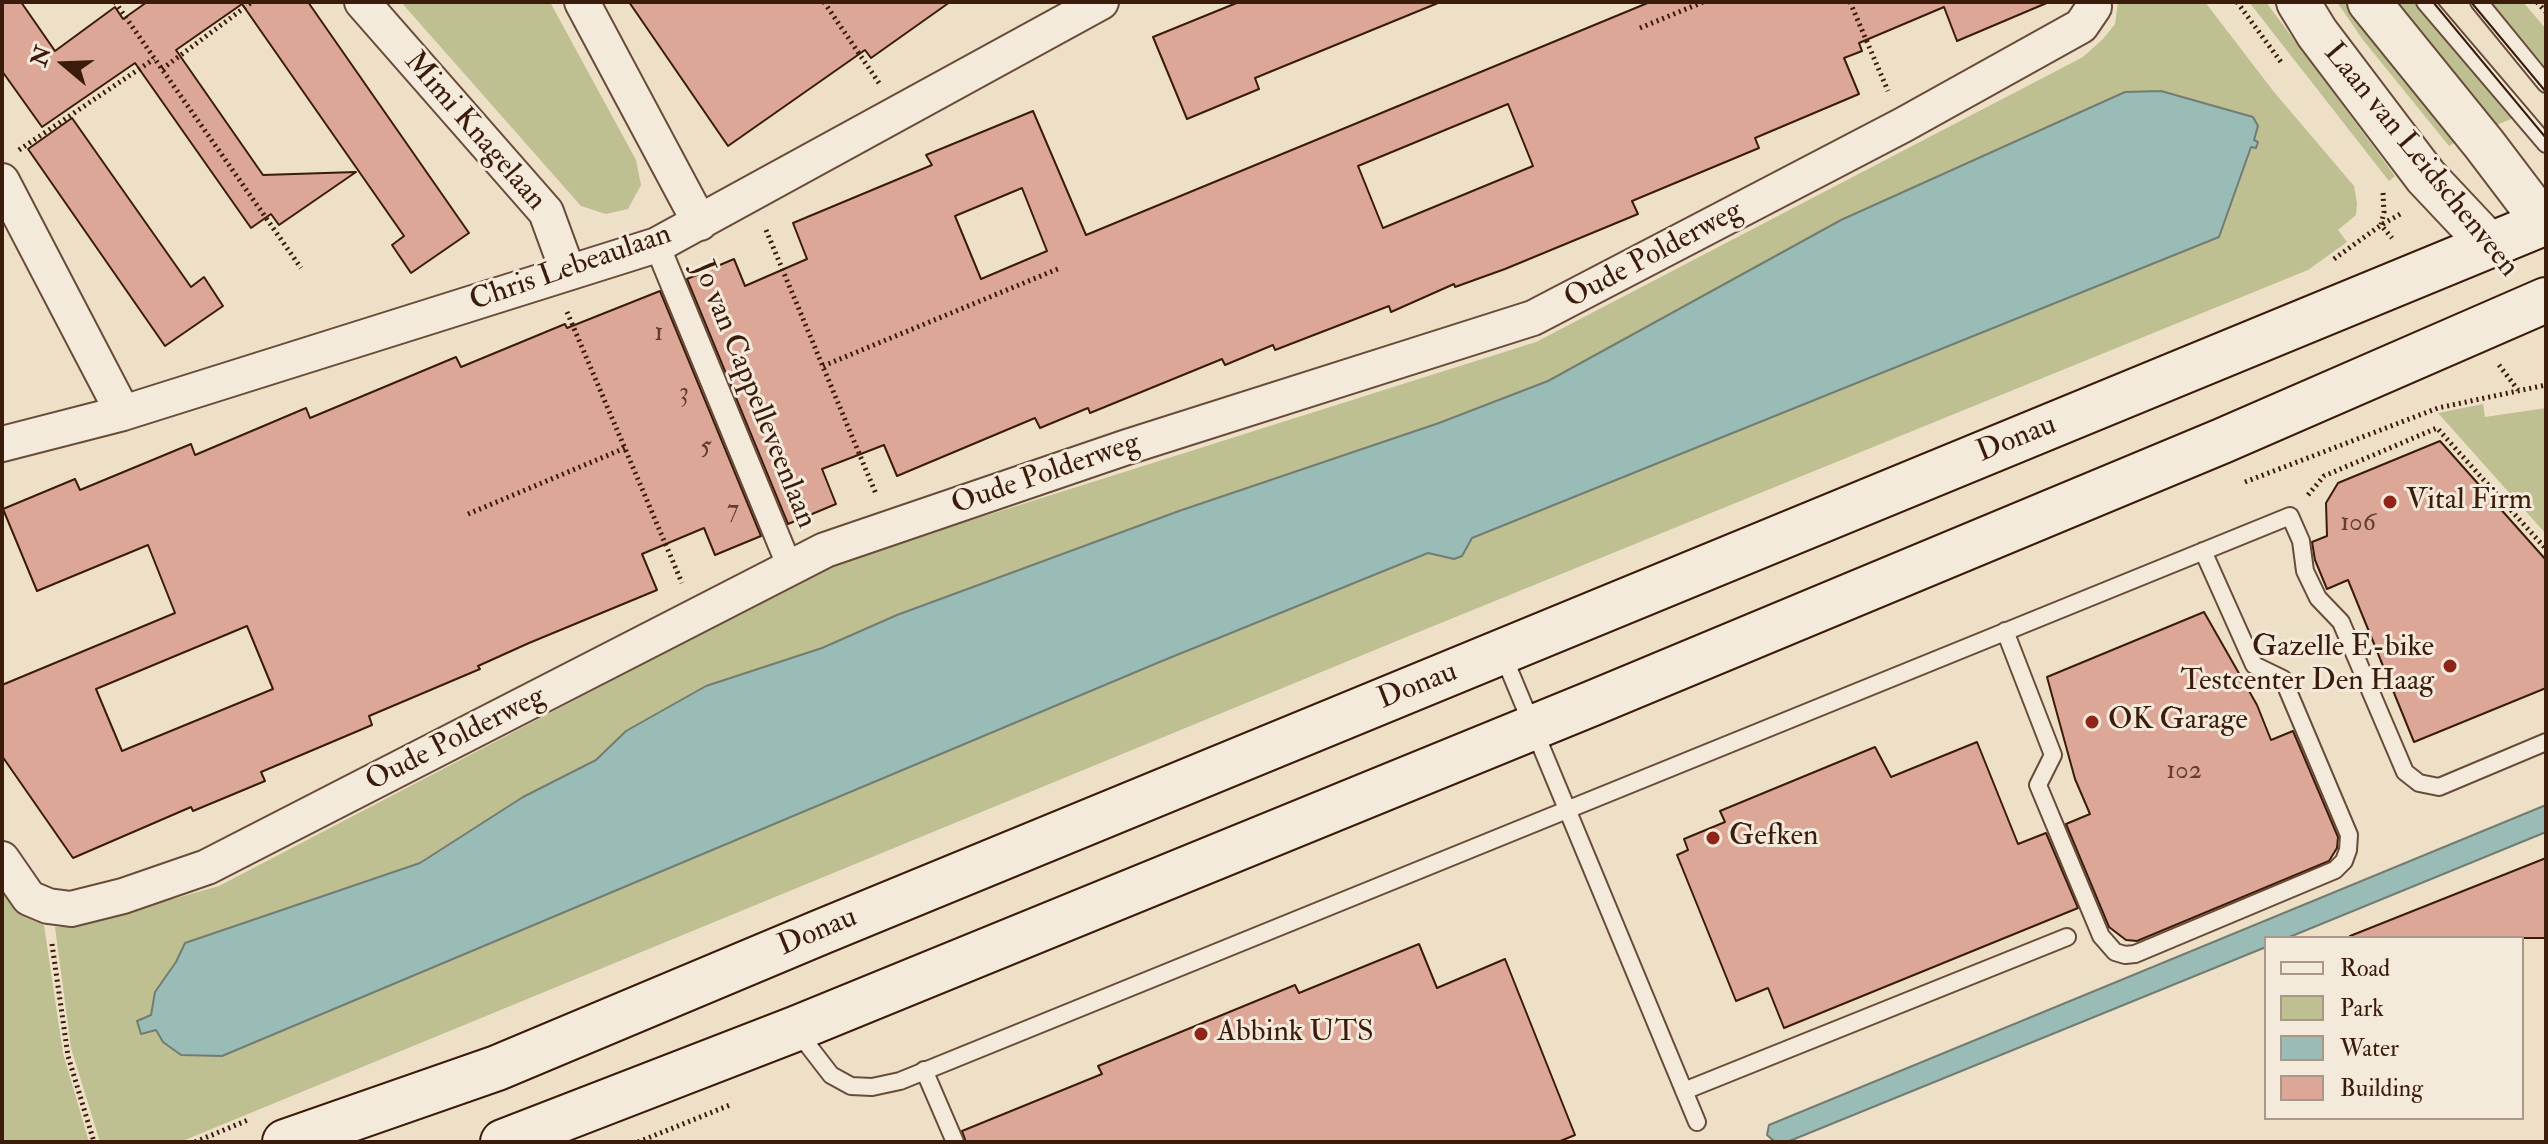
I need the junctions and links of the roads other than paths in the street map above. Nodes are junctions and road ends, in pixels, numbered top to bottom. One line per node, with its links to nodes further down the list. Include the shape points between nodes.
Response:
1 (362, 2): 16 (street, Mimi Knagelaan, via 546,212)
2 (582, 2): 12 (street)
3 (1101, 2): 12 (street, Chris Lebeaulaan)
4 (2093, 2): 21 (street, Oude Polderweg, via 2081,26 1533,318 1127,447 825,550)
5 (2298, 2): 15 (street, Laan van Leidschenveen, via 2426,177)
6 (2369, 2): 13 (street, Laan van Leidschenveen)
7 (2425, 2): 10 (lane)
8 (2479, 2): 9 (lane)
9 (2546, 84)
10 (2546, 144)
11 (8, 167): 18 (street)
12 (700, 223): 14 (street, Chris Lebeaulaan)
13 (2545, 224): 15 (main road, Donau)
14 (657, 245): 16 (street, Chris Lebeaulaan); 21 (street, Jo van Cappelleveenlaan)
15 (2490, 245): 17 (main road, Laan van Leidschenveen); 23 (main road, Donau)
16 (560, 274): 18 (street, Chris Lebeaulaan)
17 (2542, 307): 24 (main road)
18 (123, 413): 19 (street, Chris Lebeaulaan)
19 (2, 444)
20 (2203, 551): 22 (lane); 22 (lane, via 2254,665 2283,679 2349,835 2348,850 2335,870 2135,954 2115,952 2101,936 2038,785 2053,755); 25 (lane, via 2290,516 2318,598 2341,622 2405,772 2419,783 2439,787)
21 (791, 570): 27 (street, Oude Polderweg, via 207,867 71,909 29,898)
22 (2005, 631): 26 (lane)
23 (1501, 652): 24 (lane); 33 (main road, Donau, via 497,1068)
24 (1533, 727): 26 (lane); 29 (main road)
25 (2546, 742)
26 (1567, 808): 30 (lane); 31 (lane)
27 (2, 859)
28 (2067, 937): 31 (lane)
29 (795, 1029): 30 (lane, via 831,1075 851,1086 900,1081); 34 (main road)
30 (924, 1070): 35 (lane)
31 (1684, 1091): 32 (lane)
32 (1697, 1122)
33 (285, 1142)
34 (503, 1142)
35 (955, 1142)

